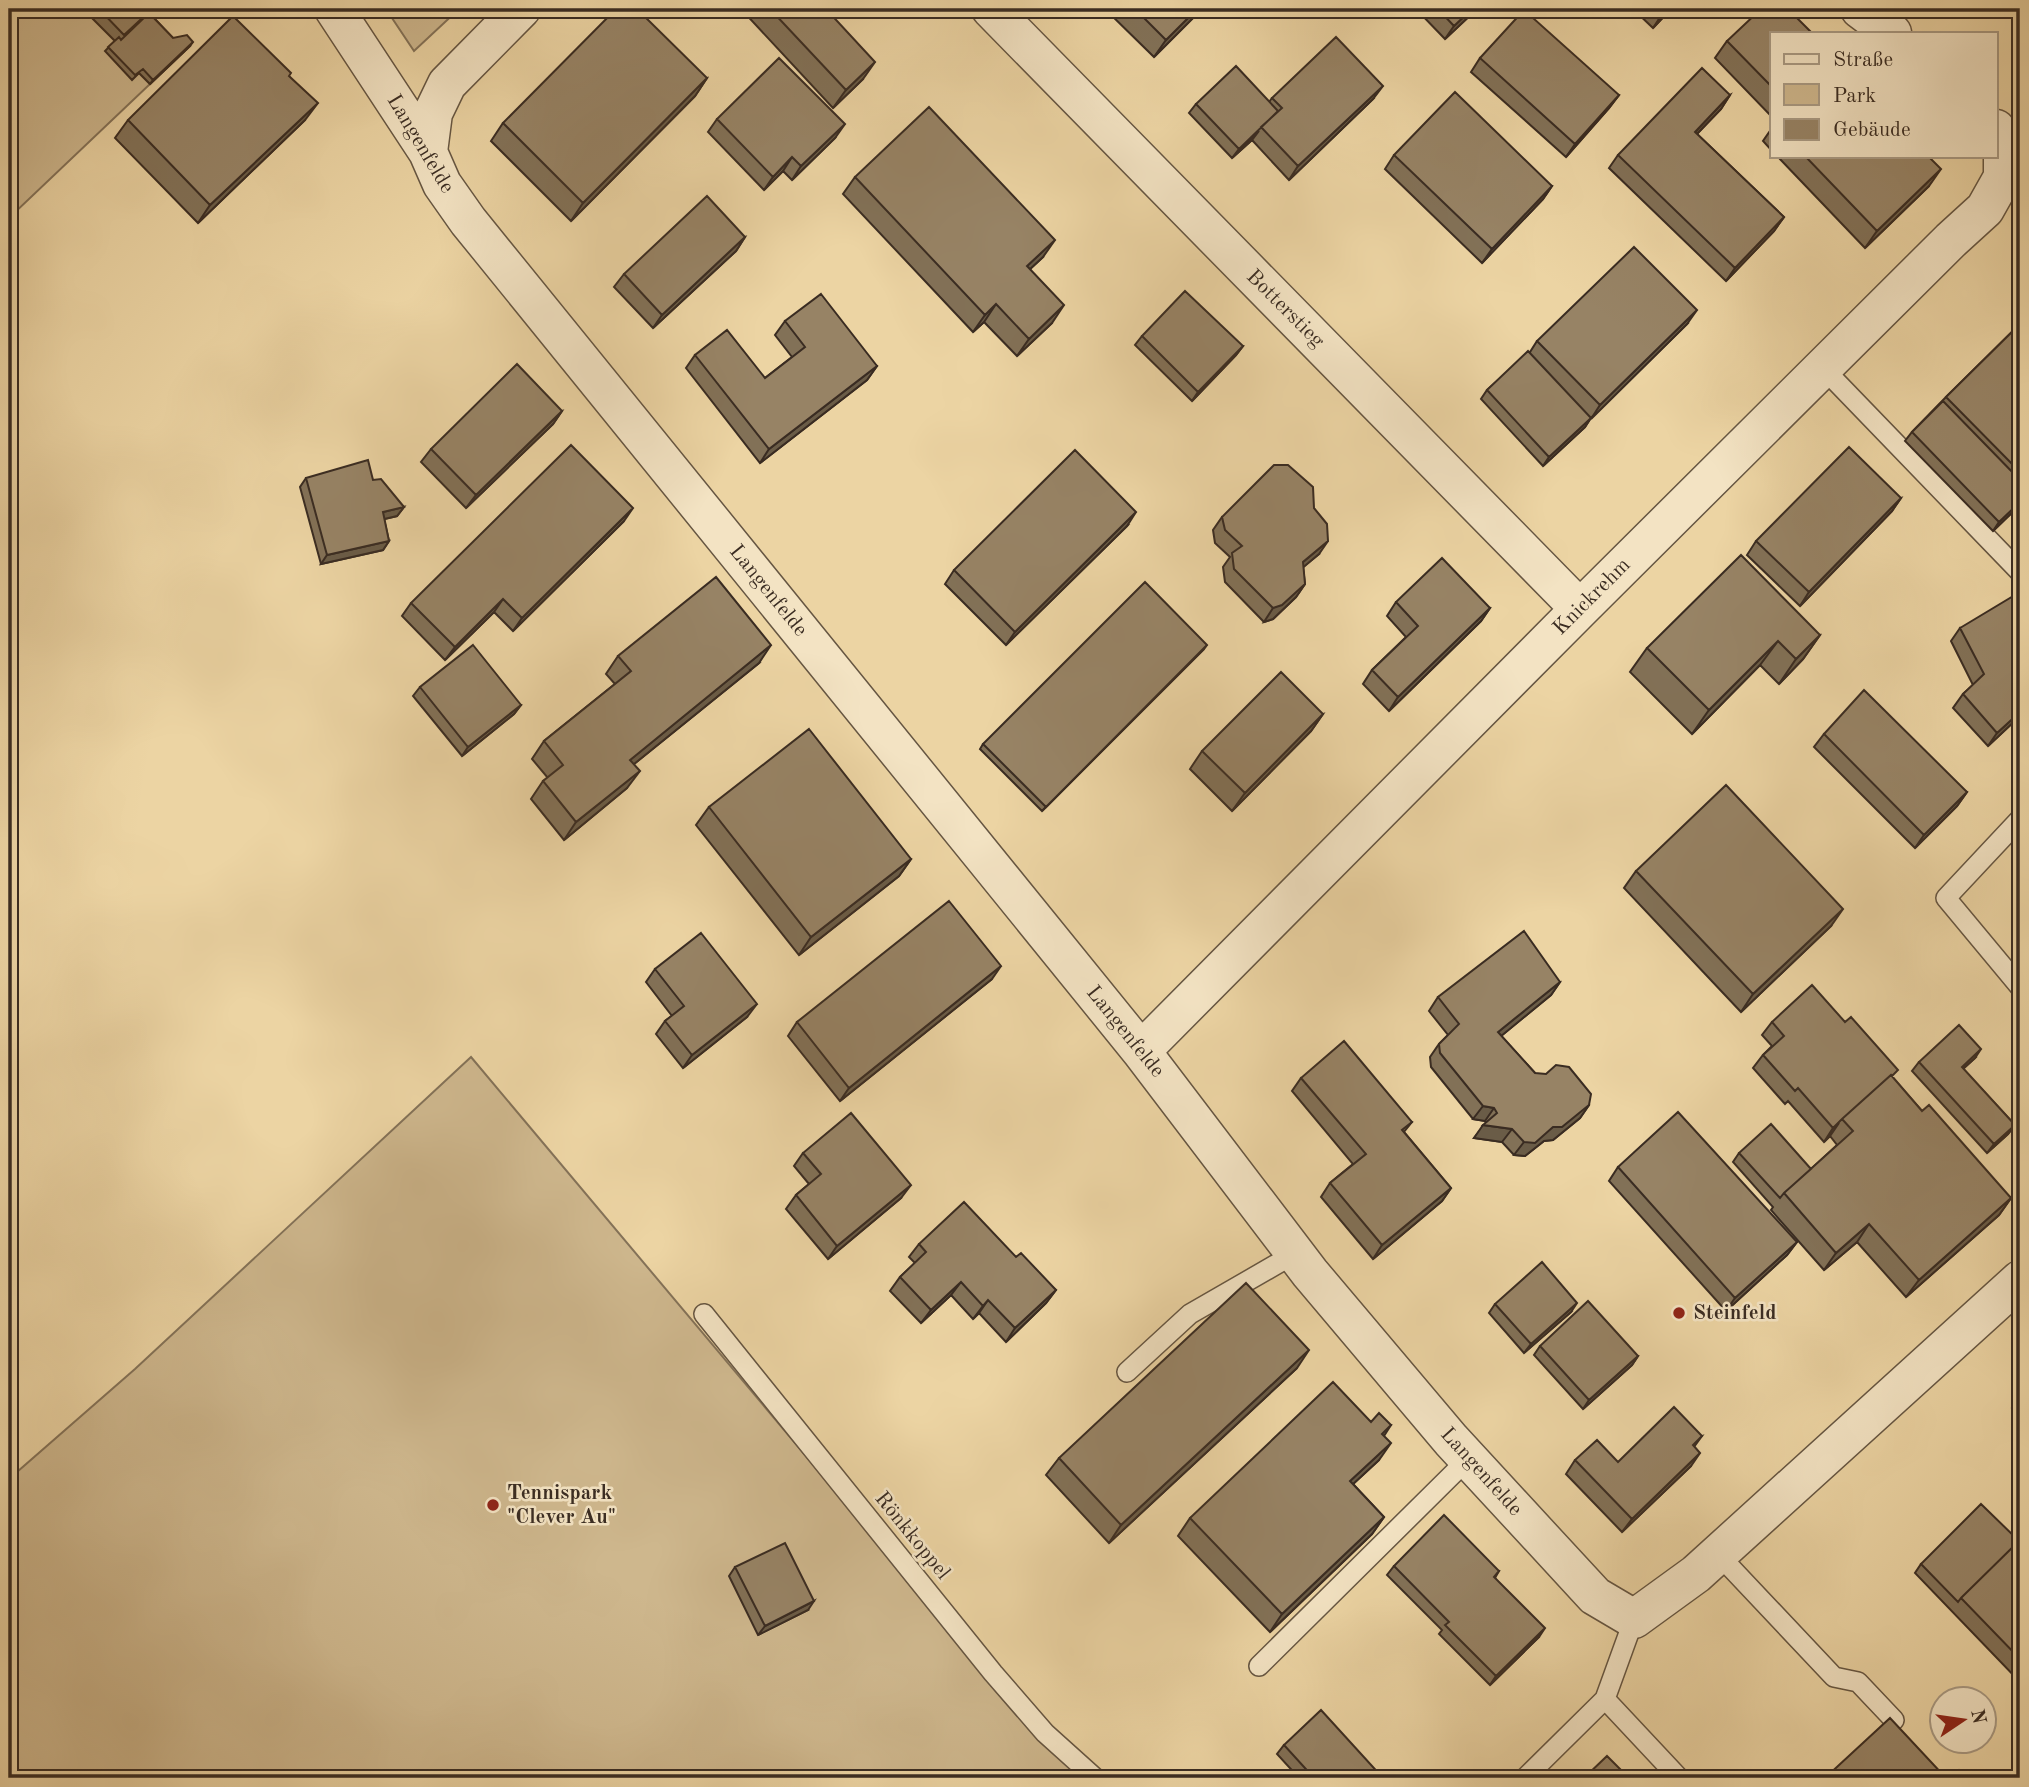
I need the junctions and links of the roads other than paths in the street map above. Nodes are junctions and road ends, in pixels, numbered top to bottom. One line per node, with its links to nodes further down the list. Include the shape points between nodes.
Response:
1 (334, 9): 7 (street, Langenfelde)
2 (521, 9): 7 (street, via 447,84 433,113)
3 (990, 9): 10 (street, Botterstieg)
4 (1860, 9): 5 (street)
5 (1891, 32)
6 (1997, 131): 8 (street, Knickrehm, via 2003,143 2003,177 1985,209)
7 (428, 152): 13 (street, Langenfelde, via 442,184 468,220)
8 (1823, 368): 9 (lane); 10 (street, Knickrehm)
9 (2020, 572)
10 (1580, 609): 13 (street, Knickrehm)
11 (2020, 819): 12 (lane, via 1946,898)
12 (2020, 987)
13 (1141, 1051): 14 (street, Langenfelde)
14 (1296, 1252): 17 (lane, via 1190,1314); 18 (street, Langenfelde)
15 (2020, 1280): 19 (street)
16 (704, 1314): 24 (lane, Rönkkoppel, via 993,1674 1045,1733)
17 (1126, 1372)
18 (1468, 1459): 20 (street, Langenfelde, via 1595,1596); 21 (lane)
19 (1718, 1554): 20 (street); 23 (lane, via 1835,1677 1858,1682)
20 (1634, 1619): 22 (lane)
21 (1259, 1666)
22 (1605, 1699): 25 (lane); 26 (lane)
23 (1894, 1720)
24 (1095, 1778)
25 (1525, 1778)
26 (1679, 1778)

